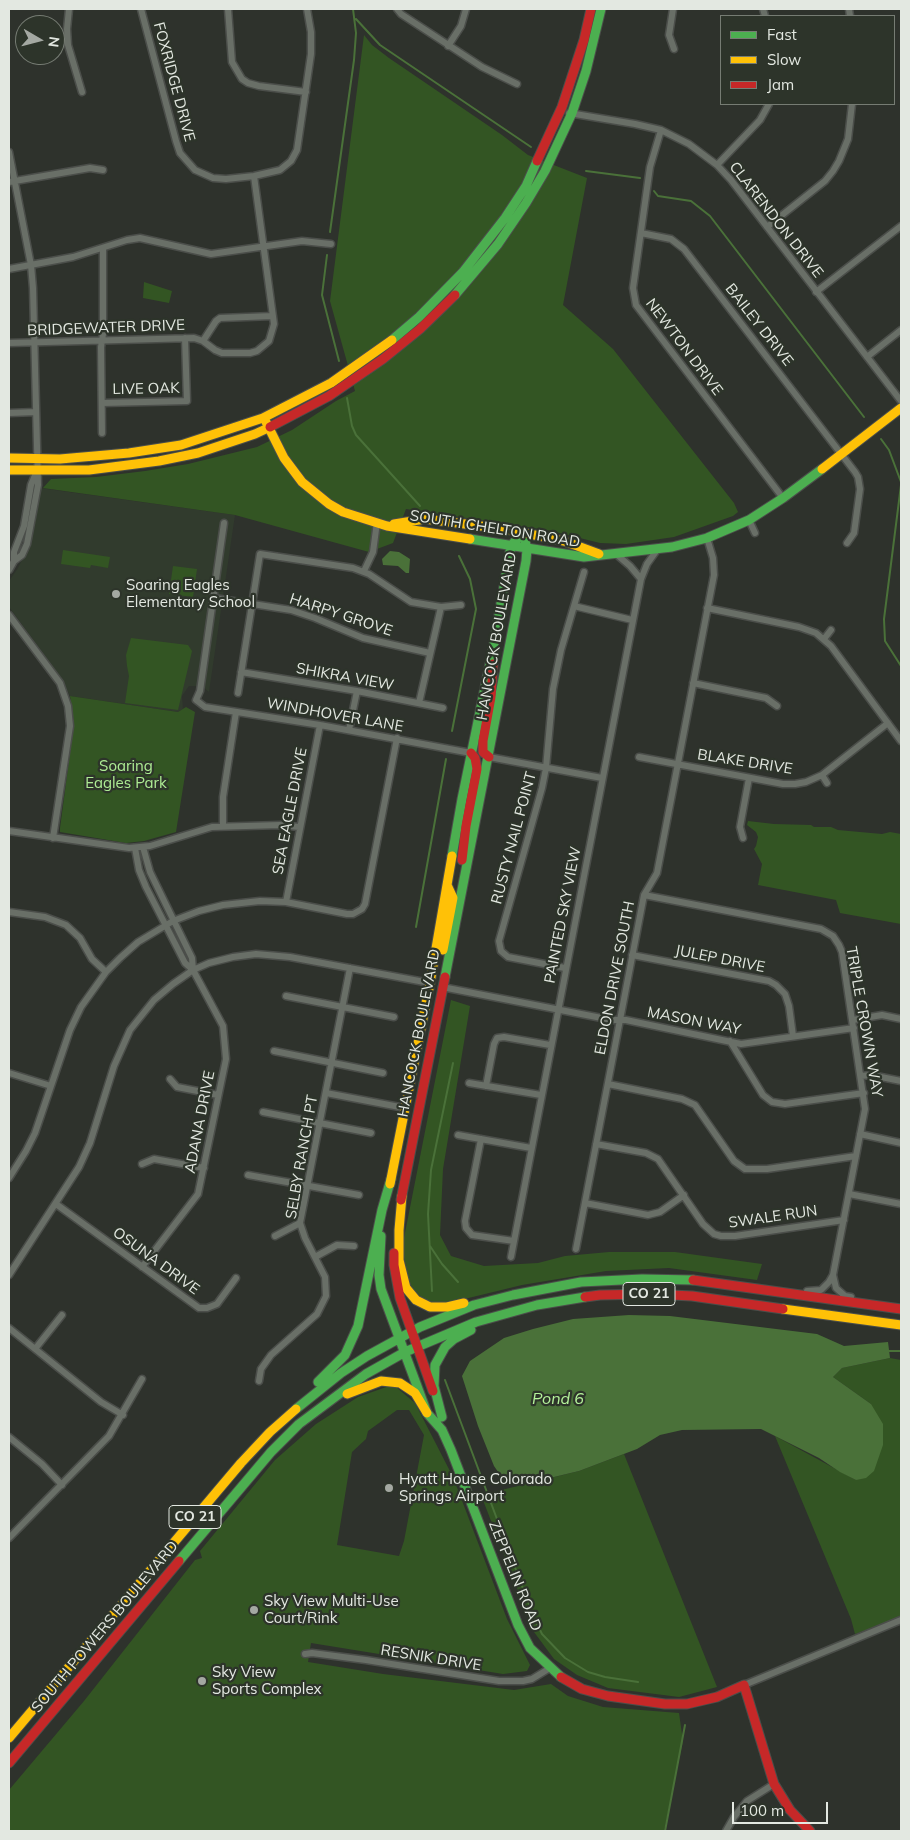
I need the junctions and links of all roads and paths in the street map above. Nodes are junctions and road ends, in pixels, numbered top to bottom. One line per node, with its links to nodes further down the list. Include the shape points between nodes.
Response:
1 (70, 9): 13 (street, via 68,45)
2 (141, 9): 23 (street, FOXRIDGE DRIVE, via 180,153 195,170 214,178)
3 (228, 9): 14 (street, via 232,62 247,86)
4 (307, 9): 14 (street, FOXRIDGE DRIVE, via 311,54)
5 (397, 9): 10 (street)
6 (466, 9): 10 (street, via 461,26)
7 (591, 9): 17 (main road)
8 (601, 9): 18 (main road)
9 (673, 9): 11 (street, via 669,35)
10 (448, 46): 12 (street, via 482,68)
11 (674, 49)
12 (517, 84)
13 (82, 92)
14 (306, 92): 23 (street, FOXRIDGE DRIVE, via 299,141 291,161 280,170)
15 (768, 105): 21 (street, via 760,120)
16 (852, 105): 26 (street, via 848,139 833,171)
17 (560, 111): 18 (street, CLARENDON DRIVE); 47 (main road, via 526,186 483,248 445,292 370,357 331,383)
18 (572, 113): 19 (street, CLARENDON DRIVE); 48 (main road, via 545,170 510,228 452,299 420,329 362,374 314,405)
19 (661, 130): 21 (street, CLARENDON DRIVE, via 689,144); 27 (street, NEWTON DRIVE, via 651,162)
20 (9, 152): 24 (street)
21 (717, 165): 26 (street, CLARENDON DRIVE)
22 (103, 170): 24 (street, via 90,168)
23 (254, 176): 29 (street, BRIDGEWATER DRIVE)
24 (11, 182): 31 (street)
25 (901, 226): 33 (street)
26 (767, 227): 33 (street, CLARENDON DRIVE)
27 (641, 233): 50 (street, BAILEY DRIVE, via 671,239 684,249); 55 (street, NEWTON DRIVE, via 633,288 636,305)
28 (331, 244): 29 (street, via 302,241)
29 (263, 247): 30 (street, via 211,254 140,238); 34 (street, BRIDGEWATER DRIVE)
30 (103, 249): 31 (street); 37 (street)
31 (30, 265): 32 (street); 39 (street)
32 (9, 269)
33 (816, 292): 41 (street, CLARENDON DRIVE)
34 (273, 316): 38 (street, BRIDGEWATER DRIVE, via 220,318); 38 (street, BRIDGEWATER DRIVE, via 269,340 250,353 222,353)
35 (901, 330): 41 (street)
36 (185, 338): 37 (street, BRIDGEWATER DRIVE); 38 (street, BRIDGEWATER DRIVE); 43 (street, LIVE OAK, via 187,401)
37 (103, 340): 39 (street, BRIDGEWATER DRIVE); 43 (street)
38 (204, 341)
39 (34, 342): 40 (street, BRIDGEWATER DRIVE); 45 (street)
40 (9, 343)
41 (867, 357): 42 (street, CLARENDON DRIVE)
42 (901, 401)
43 (102, 403): 49 (street)
44 (901, 408): 50 (main road, SOUTH CHELTON ROAD)
45 (36, 412): 46 (street); 52 (street)
46 (9, 413)
47 (263, 418): 48 (main road, SOUTH CHELTON ROAD); 52 (main road, via 181,445 128,453)
48 (268, 428): 54 (main road, via 198,453 159,461 89,470); 57 (main road, SOUTH CHELTON ROAD, via 302,482 343,512)
49 (102, 433)
50 (842, 454): 55 (main road, SOUTH CHELTON ROAD); 63 (street, BAILEY DRIVE, via 858,477 860,489 854,533)
51 (9, 458): 52 (main road)
52 (38, 459): 54 (street)
53 (9, 470): 54 (main road)
54 (37, 470): 69 (street, via 24,526)
55 (783, 498): 56 (main road, SOUTH CHELTON ROAD)
56 (749, 520): 61 (street); 62 (main road, SOUTH CHELTON ROAD)
57 (377, 522): 59 (main road, SOUTH CHELTON ROAD); 70 (street, via 373,552)
58 (224, 523): 73 (street)
59 (387, 526): 60 (main road, SOUTH CHELTON ROAD, via 425,519); 64 (main road, SOUTH CHELTON ROAD)
60 (523, 532): 64 (main road, HANCOCK BOULEVARD); 65 (main road, HANCOCK BOULEVARD); 67 (main road, SOUTH CHELTON ROAD, via 564,541)
61 (755, 533)
62 (707, 538): 66 (main road, SOUTH CHELTON ROAD); 78 (street, ELDON DRIVE SOUTH, via 714,567)
63 (847, 543)
64 (511, 546): 65 (main road, SOUTH CHELTON ROAD); 83 (main road, HANCOCK BOULEVARD)
65 (527, 549): 67 (main road, SOUTH CHELTON ROAD, via 584,557); 99 (main road, HANCOCK BOULEVARD)
66 (657, 550): 68 (main road, SOUTH CHELTON ROAD); 72 (street, PAINTED SKY VIEW)
67 (600, 554): 68 (main road, SOUTH CHELTON ROAD)
68 (615, 554): 72 (street)
69 (9, 570)
70 (364, 571): 74 (street, via 260,554); 77 (street, via 411,602)
71 (584, 572): 76 (street, RUSTY NAIL POINT)
72 (640, 579): 80 (street, PAINTED SKY VIEW)
73 (214, 598): 74 (street, HARPY GROVE); 92 (street, WINDHOVER LANE, via 196,700 205,707)
74 (252, 604): 84 (street, HARPY GROVE, via 297,612 363,638); 85 (street)
75 (460, 605): 77 (street)
76 (574, 606): 80 (street); 102 (street, RUSTY NAIL POINT, via 552,688)
77 (441, 607): 84 (street)
78 (707, 608): 82 (street, via 799,627); 86 (street, ELDON DRIVE SOUTH)
79 (9, 615): 110 (street, via 60,683 68,706 70,726)
80 (632, 620): 104 (street, PAINTED SKY VIEW)
81 (831, 630): 82 (street)
82 (824, 639): 93 (street)
83 (494, 644): 98 (main road, HANCOCK BOULEVARD); 99 (main road, via 493,677 483,741 483,752)
84 (430, 653): 89 (street)
85 (241, 672): 87 (street, SHIKRA VIEW); 88 (street)
86 (693, 683): 90 (street, via 766,698); 101 (street, ELDON DRIVE SOUTH)
87 (357, 691): 89 (street, SHIKRA VIEW); 95 (street)
88 (238, 693)
89 (419, 703): 91 (street, SHIKRA VIEW)
90 (777, 706)
91 (443, 708)
92 (236, 712): 94 (street, WINDHOVER LANE); 107 (street, via 223,797)
93 (888, 723): 97 (street); 103 (street, BLAKE DRIVE)
94 (320, 725): 95 (street, WINDHOVER LANE); 108 (street, SEA EAGLE DRIVE)
95 (349, 730): 96 (street, WINDHOVER LANE)
96 (397, 738): 98 (street, WINDHOVER LANE); 117 (street, via 361,914)
97 (901, 741)
98 (471, 753): 114 (main road, HANCOCK BOULEVARD); 115 (main road, via 477,769 463,842)
99 (489, 757): 102 (street); 115 (main road, HANCOCK BOULEVARD)
100 (639, 757): 101 (street, BLAKE DRIVE)
101 (677, 764): 105 (street, BLAKE DRIVE); 116 (street, ELDON DRIVE SOUTH, via 657,873)
102 (546, 768): 104 (street); 123 (street, RUSTY NAIL POINT, via 498,941 508,957)
103 (822, 775): 105 (street, BLAKE DRIVE, via 806,782 789,784); 106 (street)
104 (602, 778): 123 (street, PAINTED SKY VIEW)
105 (749, 778): 111 (street, via 740,827)
106 (827, 783)
107 (223, 826): 108 (street); 112 (street, via 205,828)
108 (300, 827): 117 (street, SEA EAGLE DRIVE)
109 (9, 831): 110 (street)
110 (53, 838): 113 (street)
111 (743, 838)
112 (143, 847): 113 (street); 119 (street, via 150,872)
113 (135, 848): 120 (street, via 139,870)
114 (447, 885): 126 (main road, HANCOCK BOULEVARD); 127 (main road, via 452,898 438,975)
115 (460, 895): 127 (main road, HANCOCK BOULEVARD)
116 (644, 896): 121 (street, ELDON DRIVE SOUTH); 134 (street, TRIPLE CROWN WAY, via 828,932 842,952)
117 (286, 902): 119 (street, via 223,905)
118 (9, 912): 125 (street, via 45,917 66,925)
119 (173, 921): 120 (street); 124 (street, via 192,958)
120 (165, 925): 124 (street, via 184,963); 125 (street, via 129,949)
121 (632, 955): 133 (street, ELDON DRIVE SOUTH); 136 (street, JULEP DRIVE, via 769,981 785,994)
122 (350, 968): 124 (street, via 256,954 222,960); 126 (street); 129 (street, SELBY RANCH PT)
123 (565, 968): 130 (street, PAINTED SKY VIEW)
124 (193, 970): 153 (street, ADANA DRIVE, via 224,1026 226,1059); 177 (street, via 154,1000 130,1030 114,1066 85,1155)
125 (106, 972): 149 (street, via 75,1018)
126 (430, 983): 127 (main road); 145 (main road, via 436,995 423,1068); 155 (main road, HANCOCK BOULEVARD)
127 (442, 986): 130 (street, MASON WAY); 145 (main road, HANCOCK BOULEVARD)
128 (286, 996): 129 (street)
129 (342, 1007): 131 (street); 140 (street, SELBY RANCH PT)
130 (557, 1009): 133 (street, MASON WAY); 138 (street, PAINTED SKY VIEW)
131 (394, 1017)
132 (901, 1019): 134 (street, via 882,1015)
133 (620, 1020): 137 (street, MASON WAY); 148 (street, ELDON DRIVE SOUTH)
134 (853, 1020): 135 (street, TRIPLE CROWN WAY)
135 (854, 1028): 136 (street, MASON WAY); 143 (street, TRIPLE CROWN WAY)
136 (793, 1036): 137 (street, MASON WAY, via 740,1044)
137 (730, 1041): 152 (street, via 762,1095 772,1102 785,1104)
138 (550, 1046): 150 (street, via 504,1036 497,1038); 154 (street, PAINTED SKY VIEW)
139 (274, 1051): 140 (street)
140 (332, 1063): 142 (street); 151 (street, SELBY RANCH PT)
141 (9, 1073): 149 (street)
142 (383, 1073)
143 (861, 1076): 146 (street); 152 (street, TRIPLE CROWN WAY)
144 (170, 1079): 153 (street, via 177,1087)
145 (424, 1080): 175 (main road, HANCOCK BOULEVARD)
146 (901, 1081)
147 (469, 1083): 150 (street)
148 (608, 1084): 163 (street, ELDON DRIVE SOUTH); 165 (street, via 682,1099 695,1105 734,1161 745,1169 767,1170)
149 (51, 1086): 169 (street, via 31,1142)
150 (486, 1086): 154 (street)
151 (326, 1093): 155 (street); 157 (street, SELBY RANCH PT)
152 (864, 1093): 159 (street, TRIPLE CROWN WAY, via 866,1109)
153 (218, 1095): 167 (street, ADANA DRIVE)
154 (541, 1096): 164 (street, PAINTED SKY VIEW)
155 (405, 1108): 170 (main road, HANCOCK BOULEVARD)
156 (263, 1112): 157 (street)
157 (320, 1123): 158 (street); 171 (street, SELBY RANCH PT)
158 (371, 1133)
159 (860, 1134): 162 (street); 165 (street, TRIPLE CROWN WAY)
160 (458, 1135): 161 (street)
161 (482, 1139): 164 (street); 182 (street, via 464,1221 466,1228 472,1235)
162 (901, 1143)
163 (596, 1144): 174 (street, SWALE RUN, via 653,1156); 176 (street, ELDON DRIVE SOUTH)
164 (531, 1148): 182 (street, PAINTED SKY VIEW)
165 (856, 1156): 172 (street, TRIPLE CROWN WAY)
166 (142, 1164): 167 (street, via 154,1159)
167 (204, 1168): 187 (street, ADANA DRIVE, via 198,1194)
168 (248, 1175): 171 (street)
169 (9, 1178)
170 (391, 1179): 199 (main road, HANCOCK BOULEVARD, via 382,1227 379,1275 381,1289); 210 (main road, via 358,1326 350,1347 338,1364)
171 (308, 1186): 173 (street); 180 (street, SELBY RANCH PT)
172 (849, 1194): 178 (street); 179 (street, TRIPLE CROWN WAY)
173 (360, 1195)
174 (684, 1195): 176 (street, via 660,1212 648,1215); 179 (street, SWALE RUN, via 703,1224 721,1236)
175 (402, 1196): 191 (main road, via 401,1270 406,1288 423,1305 447,1307 510,1291); 198 (main road, HANCOCK BOULEVARD, via 394,1265 400,1298)
176 (585, 1203): 184 (street, ELDON DRIVE SOUTH)
177 (56, 1204): 187 (street, OSUNA DRIVE); 189 (street)
178 (901, 1204)
179 (844, 1220): 188 (street, TRIPLE CROWN WAY)
180 (300, 1223): 181 (street); 185 (street, SELBY RANCH PT)
181 (275, 1236)
182 (514, 1241): 186 (street, PAINTED SKY VIEW)
183 (354, 1246): 185 (street, via 337,1245)
184 (576, 1248)
185 (315, 1257): 204 (street, SELBY RANCH PT, via 325,1277 326,1296 317,1314 272,1355 261,1369)
186 (511, 1257)
187 (142, 1267): 190 (street, OSUNA DRIVE, via 199,1308 218,1304)
188 (832, 1274): 192 (street, via 825,1287 815,1291); 194 (street, via 836,1288 845,1296)
189 (9, 1275)
190 (236, 1278)
191 (564, 1285): 192 (main road, SOUTH POWERS BOULEVARD / CO 21, via 672,1278); 198 (main road, SOUTH POWERS BOULEVARD / CO 21, via 496,1298)
192 (749, 1287): 194 (main road, SOUTH POWERS BOULEVARD / CO 21)
193 (529, 1307): 196 (main road, SOUTH POWERS BOULEVARD / CO 21, via 600,1295 668,1294); 200 (main road, SOUTH POWERS BOULEVARD / CO 21, via 476,1322); 207 (main road, via 479,1326 445,1347 438,1357 434,1374)
194 (901, 1309)
195 (62, 1315): 201 (street)
196 (901, 1324)
197 (9, 1328): 201 (street)
198 (413, 1331): 199 (main road, SOUTH POWERS BOULEVARD / CO 21); 200 (main road, HANCOCK BOULEVARD)
199 (400, 1338): 202 (main road, ZEPPELIN ROAD); 210 (main road, SOUTH POWERS BOULEVARD / CO 21, via 341,1373)
200 (418, 1347): 202 (main road, SOUTH POWERS BOULEVARD / CO 21); 207 (main road)
201 (35, 1348): 206 (street, via 101,1402)
202 (405, 1352): 205 (main road, ZEPPELIN ROAD); 208 (main road, SOUTH POWERS BOULEVARD / CO 21, via 366,1374)
203 (142, 1379): 206 (street)
204 (259, 1381)
205 (427, 1412): 208 (main road, via 408,1388 400,1383 381,1381 363,1386); 209 (main road, ZEPPELIN ROAD)
206 (123, 1415): 212 (street, via 109,1436)
207 (442, 1418): 209 (main road)
208 (299, 1424): 219 (main road, SOUTH POWERS BOULEVARD / CO 21, via 257,1468)
209 (442, 1430): 216 (main road, ZEPPELIN ROAD, via 518,1625 530,1648)
210 (270, 1432): 218 (main road, SOUTH POWERS BOULEVARD / CO 21)
211 (9, 1437): 212 (street)
212 (62, 1485): 213 (street)
213 (9, 1538)
214 (901, 1620): 217 (street, ZEPPELIN ROAD)
215 (305, 1654): 216 (street, RESNIK DRIVE, via 498,1682 532,1679)
216 (550, 1668): 217 (main road, ZEPPELIN ROAD, via 566,1680 594,1693 665,1704 707,1700)
217 (744, 1685): 220 (main road)
218 (9, 1738)
219 (9, 1763)
220 (774, 1784): 221 (street, via 747,1802); 222 (main road, via 790,1810)
221 (726, 1831)
222 (810, 1831)

